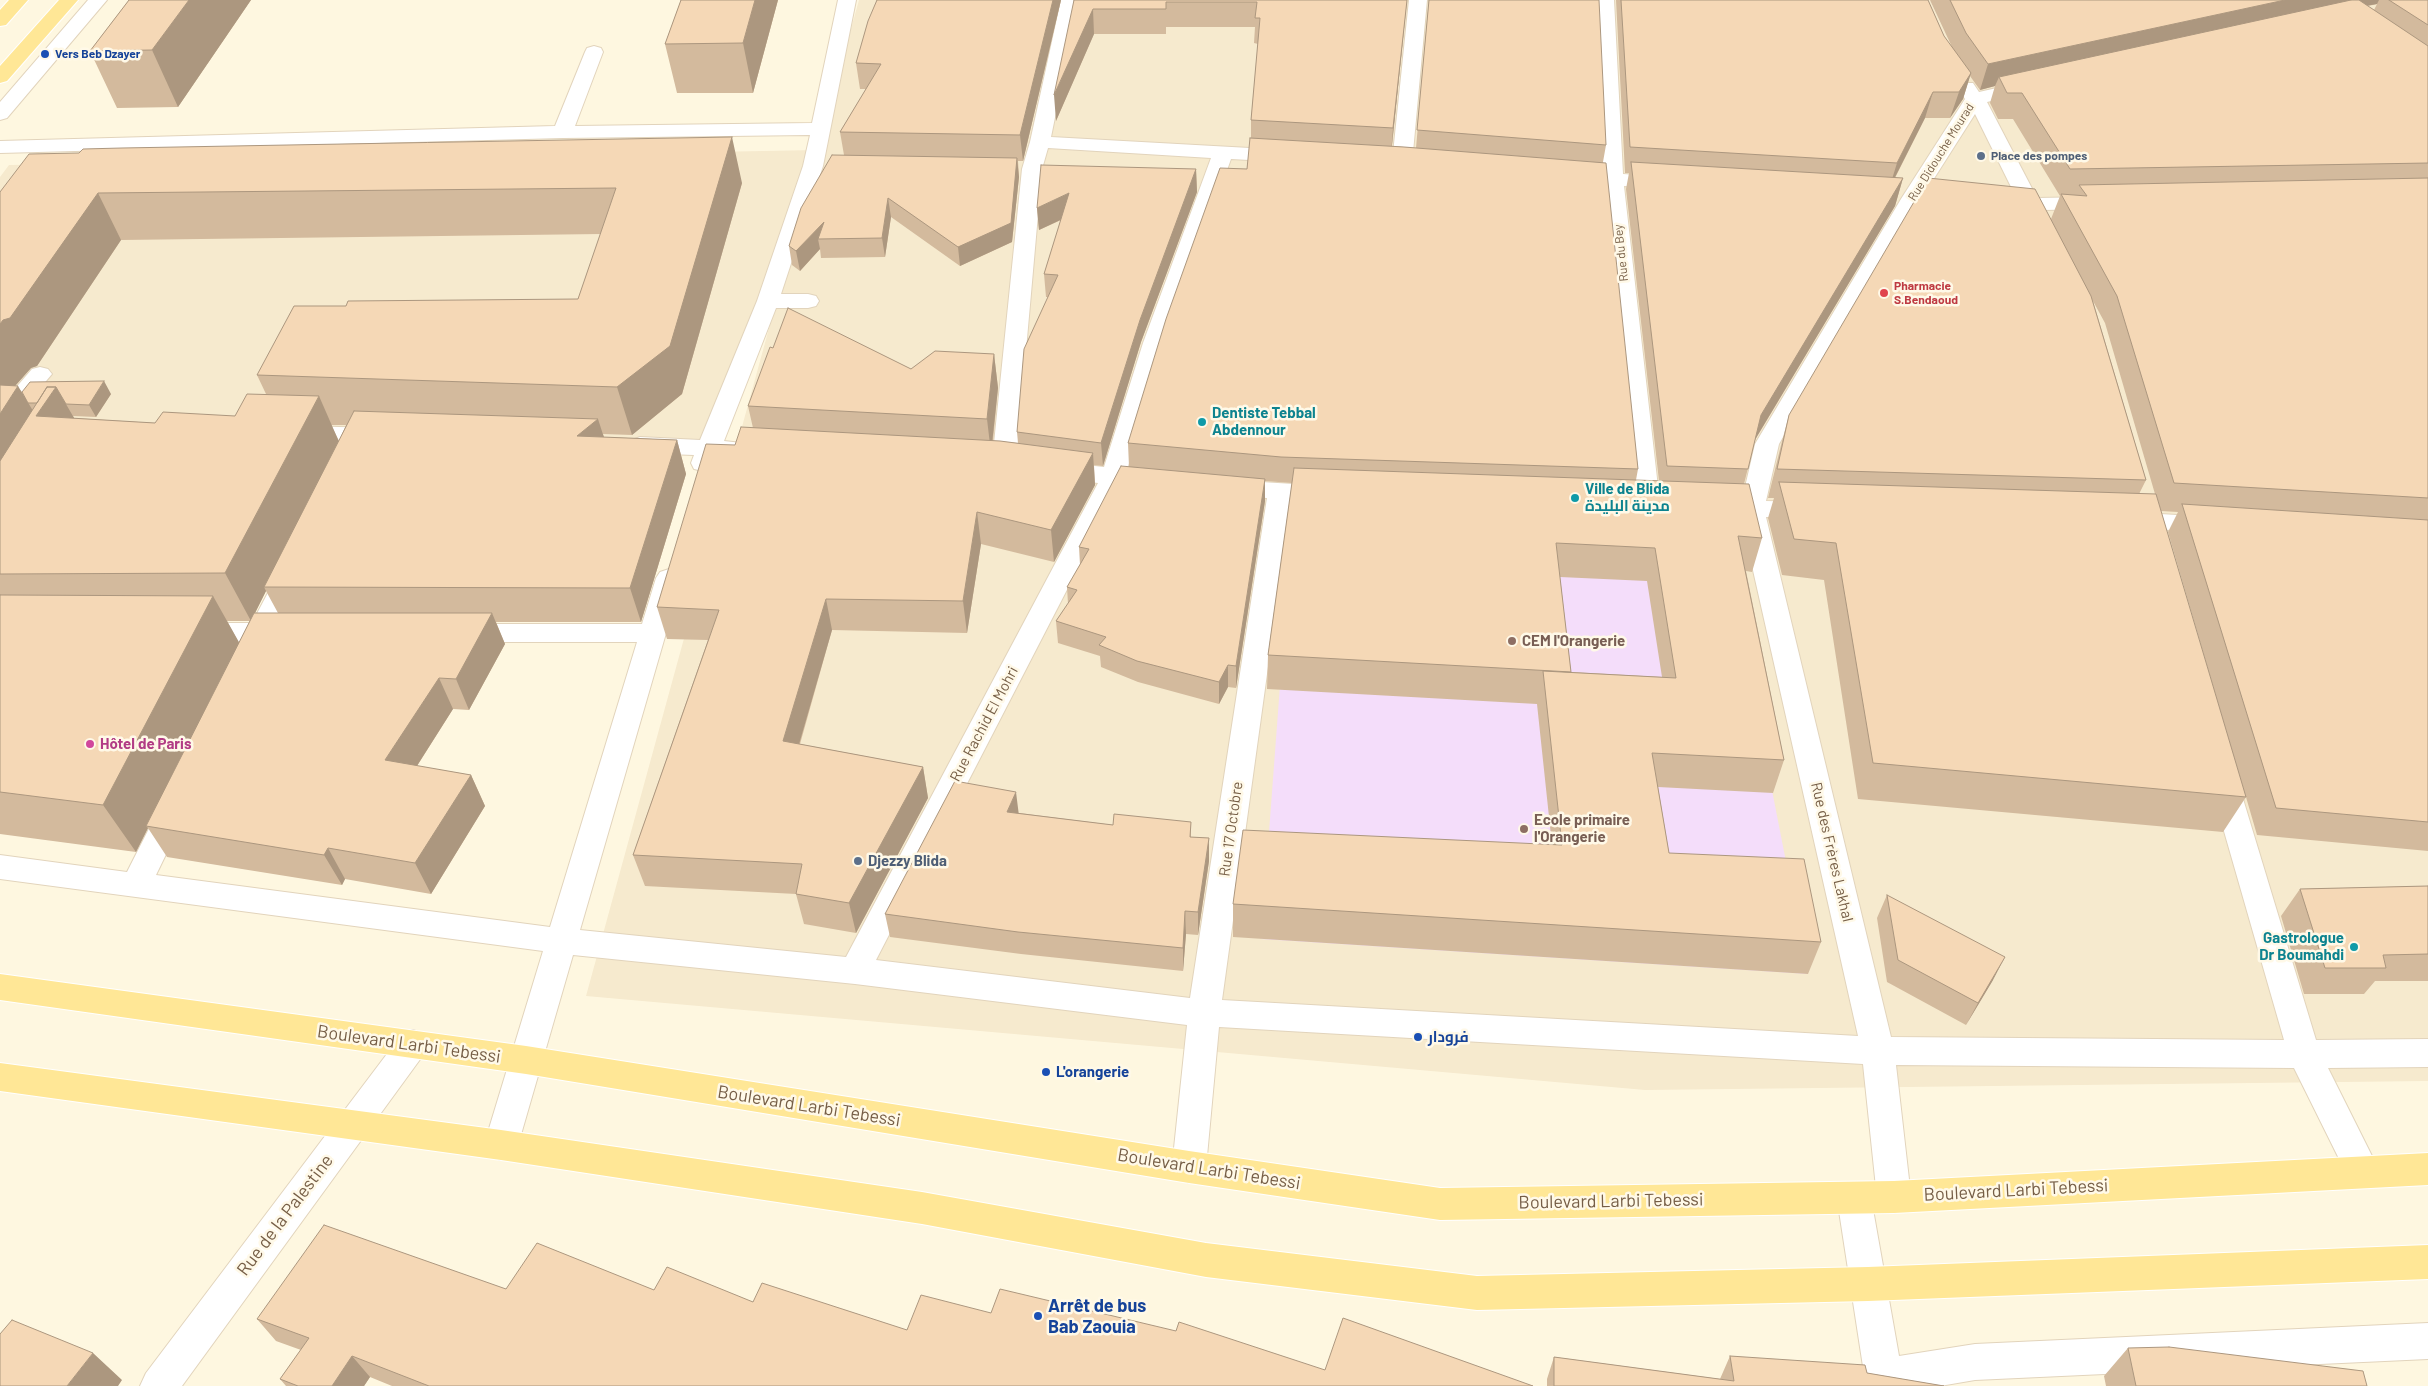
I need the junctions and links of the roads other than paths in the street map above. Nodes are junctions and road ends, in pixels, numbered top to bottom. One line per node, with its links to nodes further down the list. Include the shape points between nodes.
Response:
1 (19, 0): 8 (main road)
2 (69, 0): 11 (main road)
3 (98, 0): 13 (street)
4 (847, 0): 17 (street)
5 (1070, 0): 19 (street)
6 (1418, 0): 23 (street, via 1411,163)
7 (1605, 0): 25 (street, Rue du Bey)
8 (0, 21)
9 (594, 52): 18 (street)
10 (1958, 76): 15 (street)
11 (0, 77)
12 (2042, 84): 15 (street, Rue Didouche Mourad)
13 (24, 86): 14 (street); 16 (street)
14 (0, 87)
15 (1975, 99): 29 (street); 51 (street, Rue Didouche Mourad, via 1911,199 1767,444)
16 (0, 114)
17 (821, 130): 18 (street); 32 (street, via 823,166)
18 (563, 132): 20 (street)
19 (1040, 142): 21 (street); 43 (street, via 1022,169 1010,464)
20 (0, 147)
21 (1222, 152): 22 (street); 43 (street, Rue Rachid El Mohri, via 1154,343)
22 (1302, 157)
23 (1382, 161)
24 (1555, 175): 25 (street)
25 (1613, 180): 26 (street); 49 (street, Rue du Bey)
26 (1682, 185)
27 (1994, 202): 29 (street)
28 (2110, 202): 29 (street)
29 (2030, 204): 30 (street)
30 (2052, 247)
31 (808, 301): 32 (street)
32 (768, 302): 40 (street)
33 (40, 374): 34 (street)
34 (0, 422): 35 (street)
35 (28, 424)
36 (280, 433): 37 (street)
37 (358, 436): 38 (street); 42 (street)
38 (406, 437)
39 (620, 444): 40 (street)
40 (708, 447): 41 (street); 45 (street)
41 (767, 450)
42 (344, 463)
43 (1113, 477): 44 (street); 70 (street, Rue Rachid El Mohri)
44 (1172, 483)
45 (697, 484)
46 (1201, 485): 47 (street)
47 (1280, 492): 48 (street); 72 (street, Rue 17 Octobre)
48 (1350, 495)
49 (1648, 505)
50 (1695, 507): 51 (street)
51 (1752, 509): 52 (street); 74 (street, Rue des Frères Lakhal)
52 (1831, 511)
53 (2145, 512): 54 (street); 55 (street); 56 (street)
54 (2108, 520)
55 (2235, 526)
56 (2156, 550)
57 (300, 552): 60 (street)
58 (675, 559): 63 (street)
59 (174, 632): 60 (street)
60 (261, 632): 61 (street); 64 (street)
61 (310, 633)
62 (437, 633): 63 (street)
63 (653, 633): 69 (street)
64 (244, 667)
65 (2215, 749): 76 (street)
66 (183, 789): 68 (street)
67 (0, 866): 68 (street)
68 (136, 884): 69 (street)
69 (562, 941): 70 (street); 77 (street)
70 (855, 971): 72 (street)
71 (0, 987): 73 (main road, Boulevard Larbi Tebessi)
72 (1204, 1013): 74 (street); 81 (street, Rue 17 Octobre)
73 (412, 1044): 77 (main road, Boulevard Larbi Tebessi); 79 (street, Rue de la Palestine)
74 (1878, 1051): 76 (street); 84 (street, Rue des Frères Lakhal)
75 (2428, 1053): 76 (street)
76 (2304, 1054): 83 (street)
77 (526, 1060): 80 (street); 81 (main road, Boulevard Larbi Tebessi)
78 (0, 1078): 79 (main road)
79 (352, 1125): 80 (main road); 90 (street, Rue de la Palestine)
80 (502, 1145): 87 (main road, via 922,1208 1206,1260 1477,1293)
81 (1189, 1167): 85 (main road, Boulevard Larbi Tebessi, via 1440,1204)
82 (2428, 1168): 83 (main road, Boulevard Larbi Tebessi)
83 (2363, 1172): 84 (main road, Boulevard Larbi Tebessi)
84 (1894, 1197): 85 (main road, Boulevard Larbi Tebessi)
85 (1854, 1198): 87 (street)
86 (2428, 1262): 87 (main road)
87 (1868, 1284): 89 (street)
88 (2428, 1341): 89 (street, via 1975,1362)
89 (1885, 1381)
90 (159, 1386)

